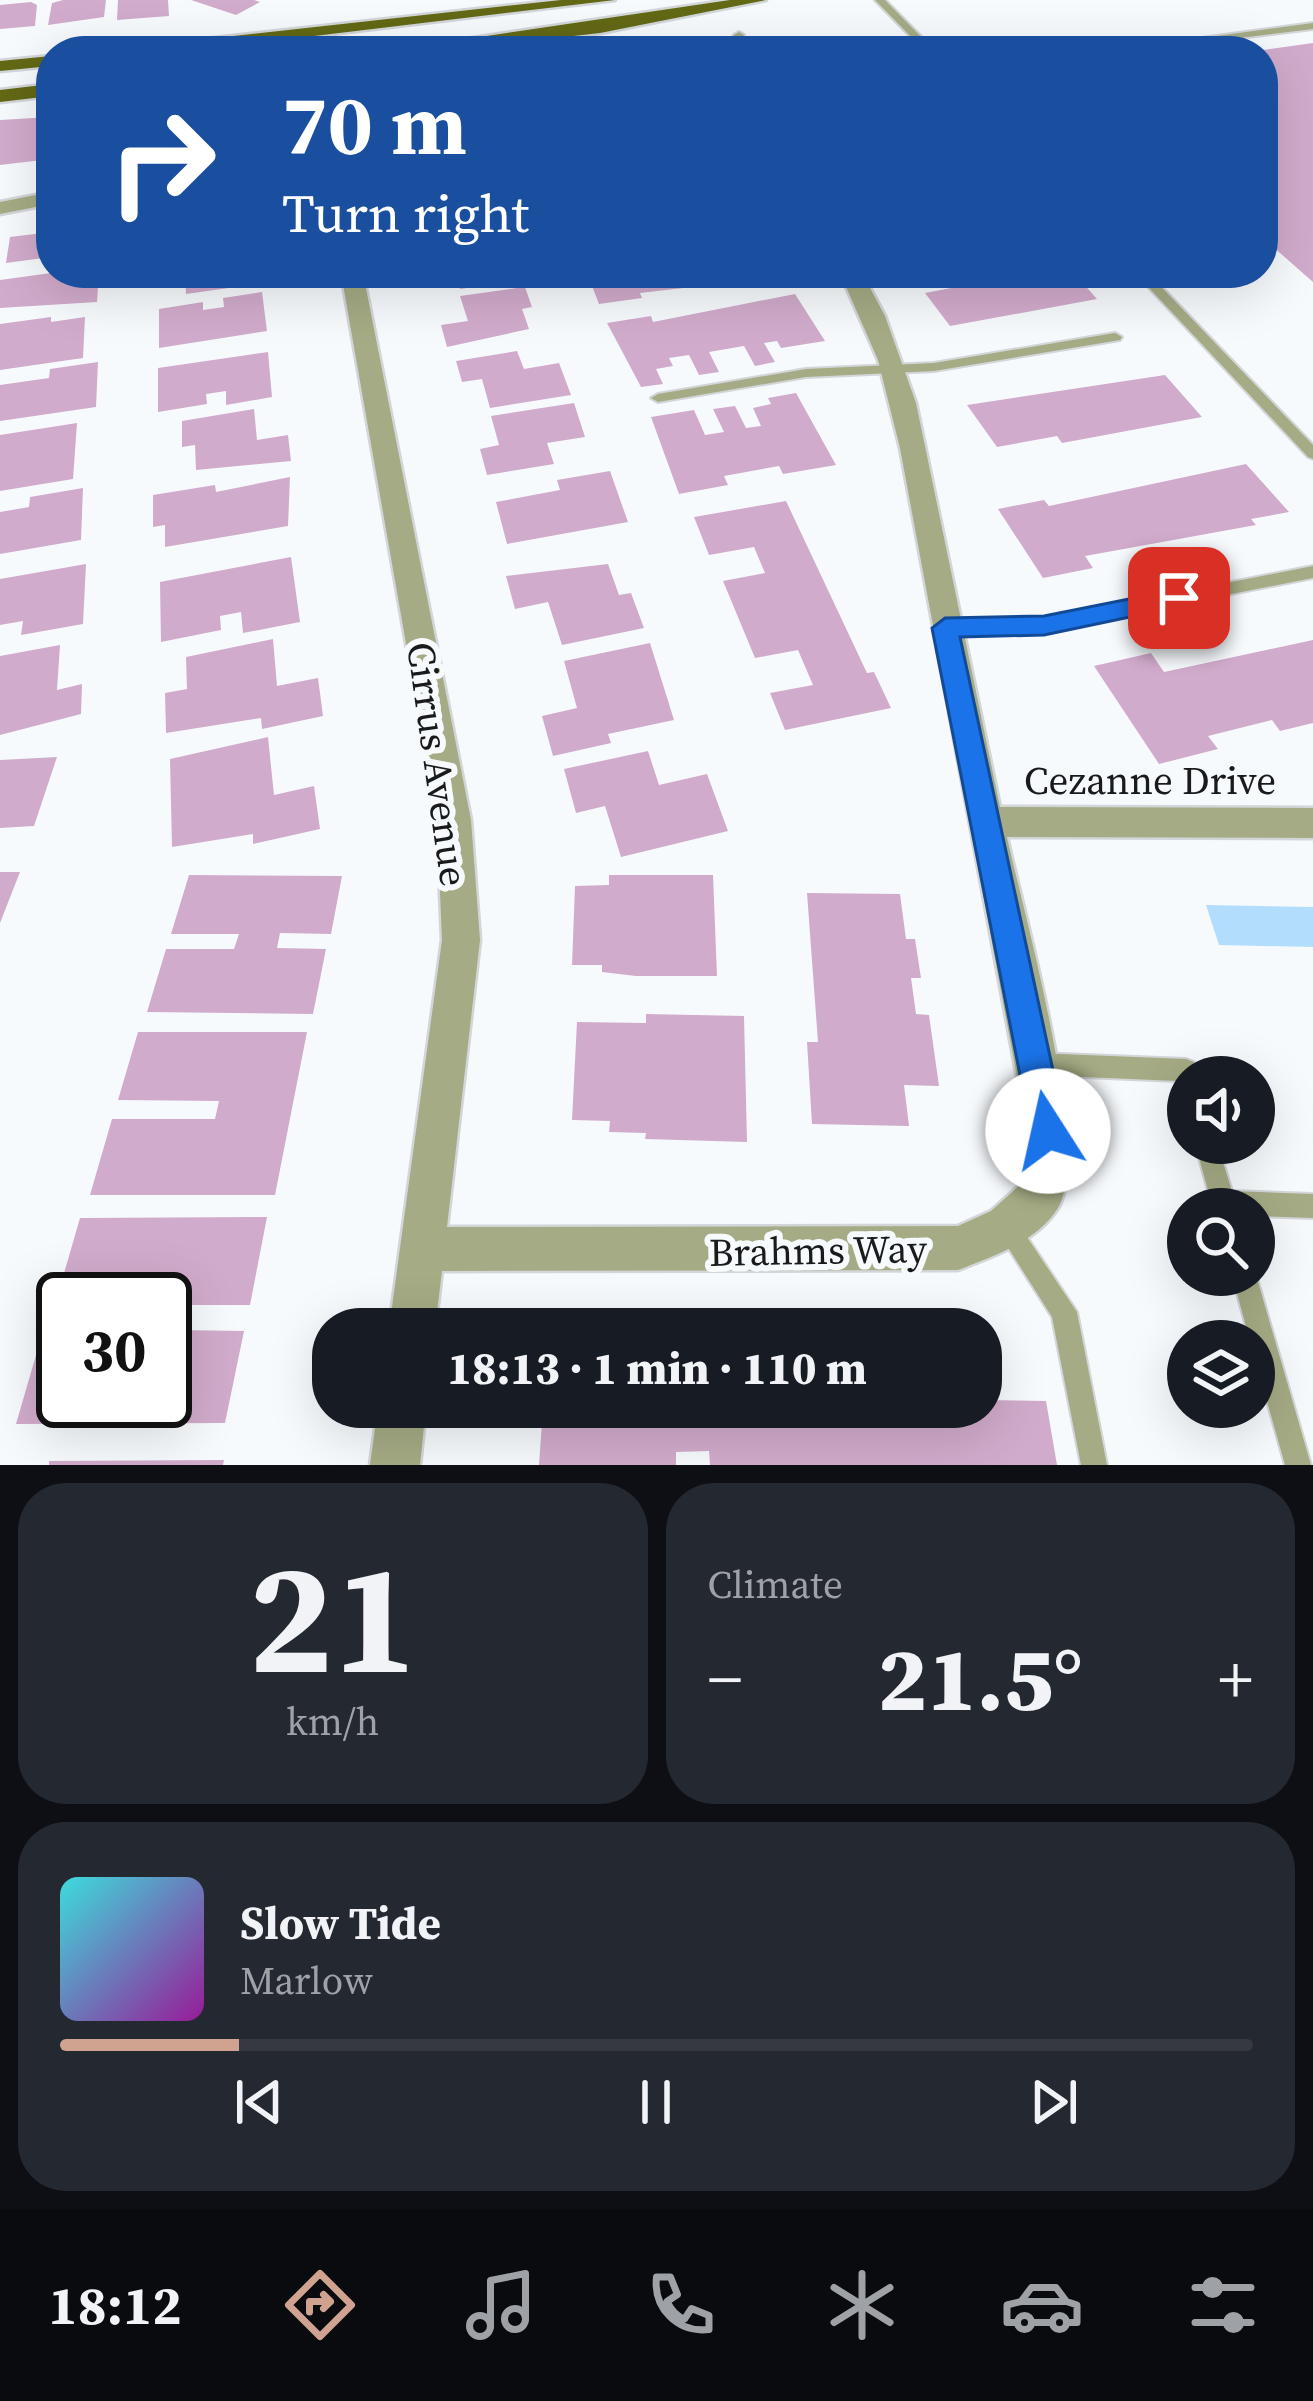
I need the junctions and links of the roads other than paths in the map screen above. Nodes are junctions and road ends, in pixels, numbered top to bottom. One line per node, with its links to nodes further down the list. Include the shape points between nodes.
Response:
1 (607, 0): 5 (main road)
2 (758, 0): 6 (main road)
3 (880, 0): 7 (lane)
4 (1313, 26): 8 (lane)
5 (279, 36)
6 (528, 36)
7 (916, 36)
8 (1232, 36)
9 (36, 62): 10 (main road)
10 (0, 66)
11 (36, 92): 12 (main road)
12 (0, 96)
13 (36, 201): 14 (street)
14 (0, 208)
15 (355, 288): 31 (street, Cirrus Avenue, via 454,820 461,940)
16 (858, 288): 19 (street, Brahms Way)
17 (1155, 288): 21 (lane)
18 (1115, 337): 19 (lane)
19 (898, 370): 20 (lane, via 806,374); 23 (street, Brahms Way)
20 (658, 398)
21 (1313, 454)
22 (1313, 572): 23 (lane, via 1044,625)
23 (945, 628): 24 (street, Brahms Way)
24 (988, 822): 25 (street, Cezanne Drive); 26 (street, Brahms Way)
25 (1313, 823)
26 (1036, 1064): 27 (lane); 30 (street, Brahms Way, via 1048,1131 1042,1195)
27 (1167, 1069)
28 (1275, 1206): 29 (lane)
29 (1313, 1206)
30 (1007, 1227): 31 (street, Brahms Way, via 958,1248 899,1252); 36 (lane, via 1064,1312)
31 (422, 1250): 33 (street, Cirrus Avenue)
32 (1250, 1296): 37 (lane)
33 (415, 1308)
34 (400, 1428): 35 (street)
35 (395, 1465)
36 (1094, 1465)
37 (1298, 1465)

